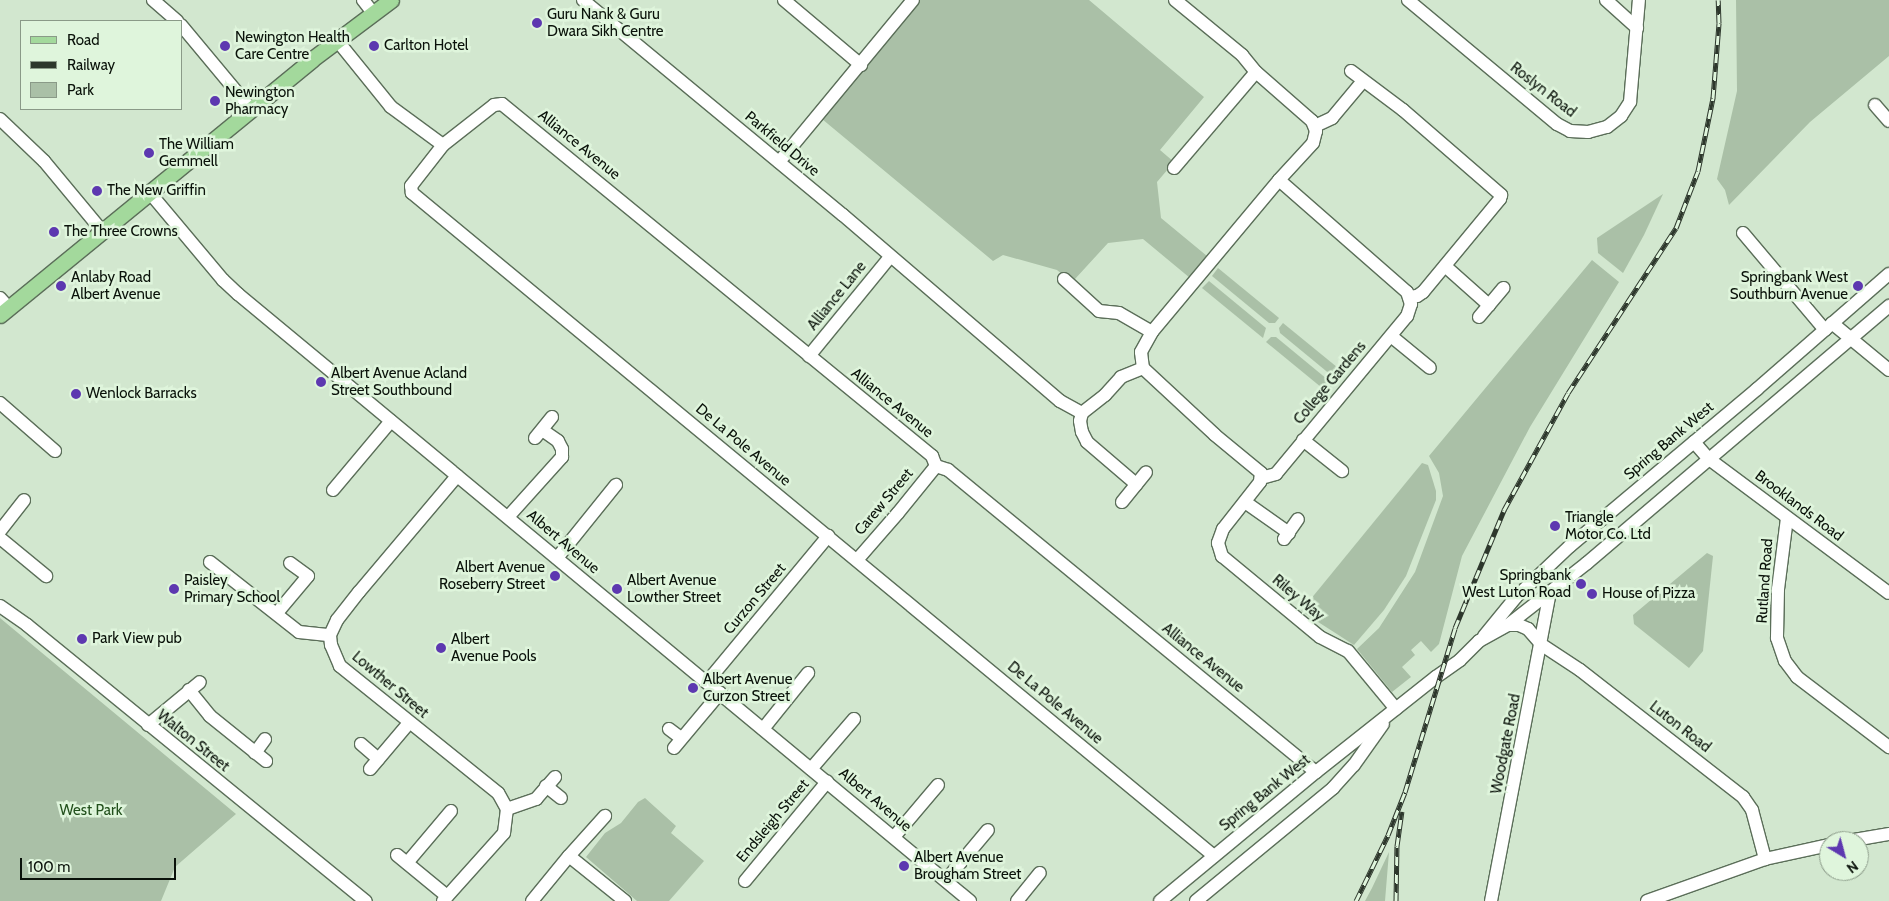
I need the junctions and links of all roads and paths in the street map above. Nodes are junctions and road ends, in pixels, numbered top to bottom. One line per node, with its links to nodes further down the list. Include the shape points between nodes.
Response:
1 (153, 0): 12 (street)
2 (363, 0): 11 (street)
3 (391, 0): 11 (main road)
4 (583, 0): 26 (street, Parkfield Drive)
5 (784, 0): 16 (street)
6 (913, 0): 16 (street)
7 (1175, 0): 18 (street, via 1242,56)
8 (1408, 0): 14 (street, Roslyn Road, via 1557,124 1570,131 1598,130 1621,116 1630,102)
9 (1639, 0): 14 (street, Roslyn Road)
10 (1611, 1): 14 (street)
11 (373, 13): 15 (main road)
12 (176, 20)
13 (182, 26): 21 (street)
14 (1637, 28)
15 (336, 40): 21 (main road); 25 (street, via 391,107)
16 (860, 65): 26 (street)
17 (1351, 71): 19 (street)
18 (1256, 72): 24 (street, via 1303,111); 27 (street)
19 (1363, 81): 24 (street, via 1332,118); 33 (street, via 1403,110 1501,195)
20 (1875, 105): 23 (street)
21 (251, 110): 29 (main road)
22 (0, 119): 30 (street, via 44,162)
23 (1889, 121)
24 (1315, 126): 28 (street, via 1313,143)
25 (443, 145): 46 (street, Alliance Avenue, via 494,105 502,104); 73 (street, De La Pole Avenue, via 411,186 412,193)
26 (779, 162): 32 (street, Parkfield Drive)
27 (1174, 168)
28 (1279, 180): 37 (street, via 1359,248 1407,292); 43 (street)
29 (150, 193): 30 (main road); 53 (street, Albert Avenue, via 223,280)
30 (103, 232): 40 (main road)
31 (1744, 233): 42 (street)
32 (890, 257): 46 (street, Alliance Lane); 51 (street, Parkfield Drive, via 1060,401)
33 (1445, 266): 37 (street, via 1424,292); 38 (street)
34 (1889, 274): 42 (street, Spring Bank West)
35 (1064, 279): 43 (street, via 1099,311 1119,313)
36 (1503, 288): 38 (street)
37 (1408, 297): 44 (street, College Gardens, via 1411,304 1408,316)
38 (1489, 305): 41 (street)
39 (1889, 306): 45 (street, Spring Bank West)
40 (3, 307)
41 (1479, 317)
42 (1829, 327): 45 (street); 55 (street, Spring Bank West)
43 (1152, 332): 47 (street, via 1141,352)
44 (1391, 336): 48 (street); 54 (street, College Gardens)
45 (1849, 339): 49 (street); 57 (street, Spring Bank West)
46 (810, 356): 58 (street, Alliance Avenue, via 932,456)
47 (1143, 368): 51 (street, via 1122,377); 62 (street, via 1214,436 1261,473)
48 (1430, 368)
49 (1889, 370)
50 (0, 404): 56 (street)
51 (1082, 413): 63 (street, via 1080,421 1087,442)
52 (552, 416): 69 (street, via 539,434 558,441 562,457)
53 (391, 421): 61 (street, Albert Avenue); 65 (street)
54 (1303, 440): 59 (street); 62 (street, College Gardens, via 1276,474)
55 (1694, 442): 57 (street, Brooklands Road); 86 (street, Spring Bank West, via 1570,546 1516,597)
56 (55, 451)
57 (1709, 459): 70 (street, Brooklands Road); 80 (street, Spring Bank West)
58 (936, 466): 76 (street, Carew Street); 105 (street, Alliance Avenue, via 948,470)
59 (1342, 471)
60 (1146, 472): 63 (street)
61 (457, 476): 69 (street, Albert Avenue); 85 (street, via 348,606)
62 (1261, 478): 68 (street, Riley Way)
63 (1136, 484): 67 (street)
64 (616, 485): 75 (street)
65 (333, 490)
66 (24, 500): 72 (street)
67 (1122, 502)
68 (1245, 502): 71 (street, via 1286,536); 93 (street, Riley Way, via 1223,529 1218,543 1222,556 1320,637 1348,651)
69 (508, 517): 75 (street, Albert Avenue)
70 (1787, 518): 81 (street, Brooklands Road); 101 (street, Rutland Road, via 1778,589 1777,638 1785,661 1797,677)
71 (1298, 519)
72 (0, 531)
73 (828, 536): 76 (street, De La Pole Avenue); 90 (street, Curzon Street)
74 (0, 538): 79 (street)
75 (557, 558): 90 (street, Albert Avenue)
76 (856, 560): 118 (street, De La Pole Avenue)
77 (210, 562): 83 (street)
78 (290, 563): 83 (street, via 308,576)
79 (46, 576)
80 (1550, 592): 84 (street, Spring Bank West); 87 (street, Woodgate Road)
81 (1889, 592)
82 (0, 606): 96 (street, Walton Street)
83 (277, 613): 85 (street, via 299,632)
84 (1508, 625): 86 (street, Spring Bank West); 87 (street, Luton Road, via 1528,629)
85 (330, 635): 95 (street, Lowther Street, via 340,666)
86 (1479, 642): 93 (street, Spring Bank West)
87 (1542, 645): 119 (street, Luton Road, via 1587,675 1743,796 1752,810); 131 (street, Woodgate Road)
88 (808, 673): 98 (street)
89 (200, 682): 91 (street)
90 (707, 682): 92 (street, Albert Avenue)
91 (189, 690): 96 (street); 102 (street, via 210,716)
92 (720, 693): 97 (street, via 677,743); 98 (street, Albert Avenue)
93 (1394, 710): 105 (street, Spring Bank West); 130 (street, Spring Bank West, via 1333,788)
94 (854, 719): 104 (street)
95 (409, 723): 100 (street, via 374,764); 109 (street, Lowther Street, via 498,793)
96 (148, 725): 124 (street, Walton Street)
97 (669, 729)
98 (763, 729): 104 (street, Albert Avenue)
99 (265, 739): 102 (street)
100 (361, 744)
101 (1889, 747)
102 (255, 753): 103 (street)
103 (266, 761)
104 (811, 769): 106 (street, Albert Avenue)
105 (1316, 772): 118 (street, Spring Bank West)
106 (827, 782): 114 (street, Albert Avenue); 122 (street, Endsleigh Street)
107 (938, 786): 114 (street)
108 (561, 798): 109 (street, via 551,782 536,799)
109 (507, 809): 123 (street, via 504,833)
110 (450, 811): 123 (street, via 402,859)
111 (605, 816): 117 (street)
112 (988, 830): 121 (street)
113 (1889, 834): 115 (street)
114 (894, 837): 121 (street, Albert Avenue)
115 (1869, 837)
116 (1819, 847): 119 (street)
117 (569, 856): 125 (street); 126 (street)
118 (1214, 856): 129 (street, Spring Bank West)
119 (1765, 859): 132 (street)
120 (1040, 873): 128 (street)
121 (946, 880): 127 (street, Albert Avenue)
122 (745, 881)
123 (445, 899)
124 (366, 901)
125 (532, 901)
126 (625, 901)
127 (970, 901)
128 (1016, 901)
129 (1160, 901)
130 (1196, 901)
131 (1492, 901)
132 (1647, 901)

